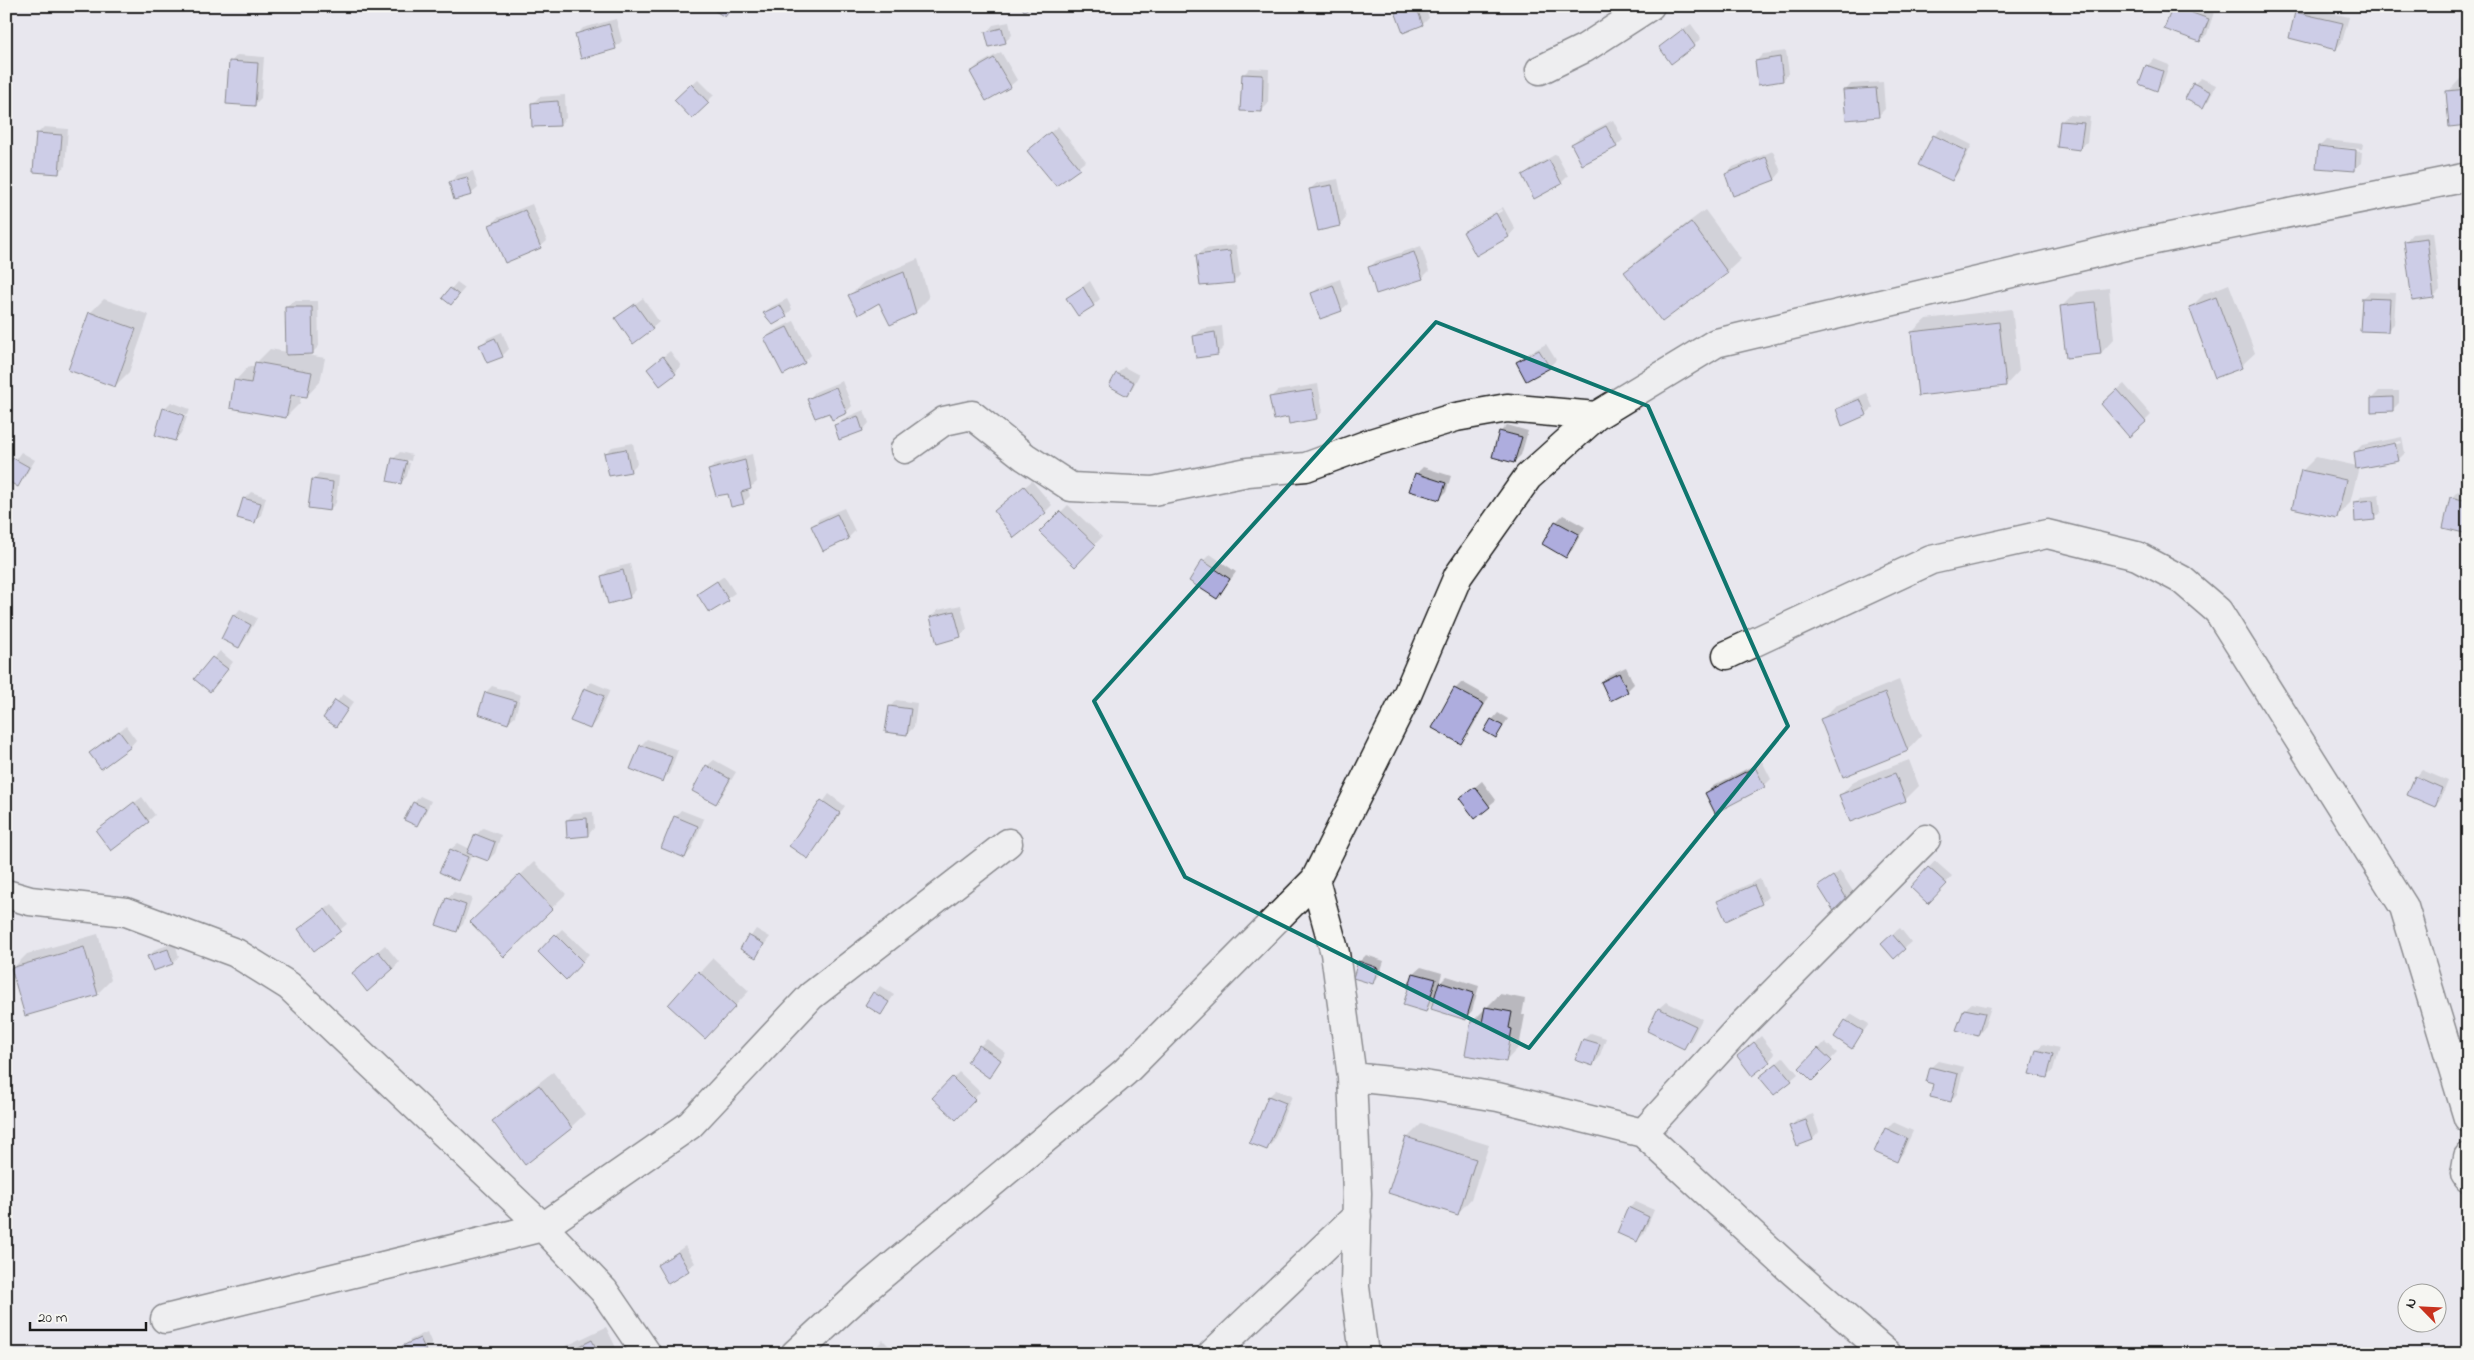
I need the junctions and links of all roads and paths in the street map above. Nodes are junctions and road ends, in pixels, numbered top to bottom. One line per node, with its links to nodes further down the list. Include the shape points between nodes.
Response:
1 (1650, 6): 2 (street, via 1585,48)
2 (1540, 70)
3 (2468, 177): 4 (street, via 2130,245 1716,343)
4 (1596, 416): 5 (street, via 1507,408 1456,417 1306,467 1248,472 1153,491 1071,487 1025,457 972,415 944,421); 9 (street, via 1528,477 1458,576 1407,694)
5 (905, 449)
6 (1728, 655): 12 (street, via 1931,560 2046,534 2137,556 2182,580 2218,610 2404,907)
7 (1926, 839): 13 (street, via 1740,1027)
8 (1008, 843): 17 (street, via 811,996 690,1124)
9 (1315, 880): 11 (street, via 1335,953); 20 (street, via 1124,1072 870,1285)
10 (6, 894): 17 (street, via 30,901 126,912 244,957 289,986)
11 (1352, 1077): 13 (street, via 1498,1097); 16 (street)
12 (2468, 1118)
13 (1643, 1134): 23 (street)
14 (2468, 1158): 15 (street, via 2465,1174)
15 (2468, 1178)
16 (1357, 1216): 21 (street); 22 (street, via 1355,1287)
17 (543, 1227): 18 (street); 19 (street, via 604,1290)
18 (165, 1319)
19 (647, 1354)
20 (795, 1354)
21 (1212, 1354)
22 (1364, 1354)
23 (1887, 1354)

